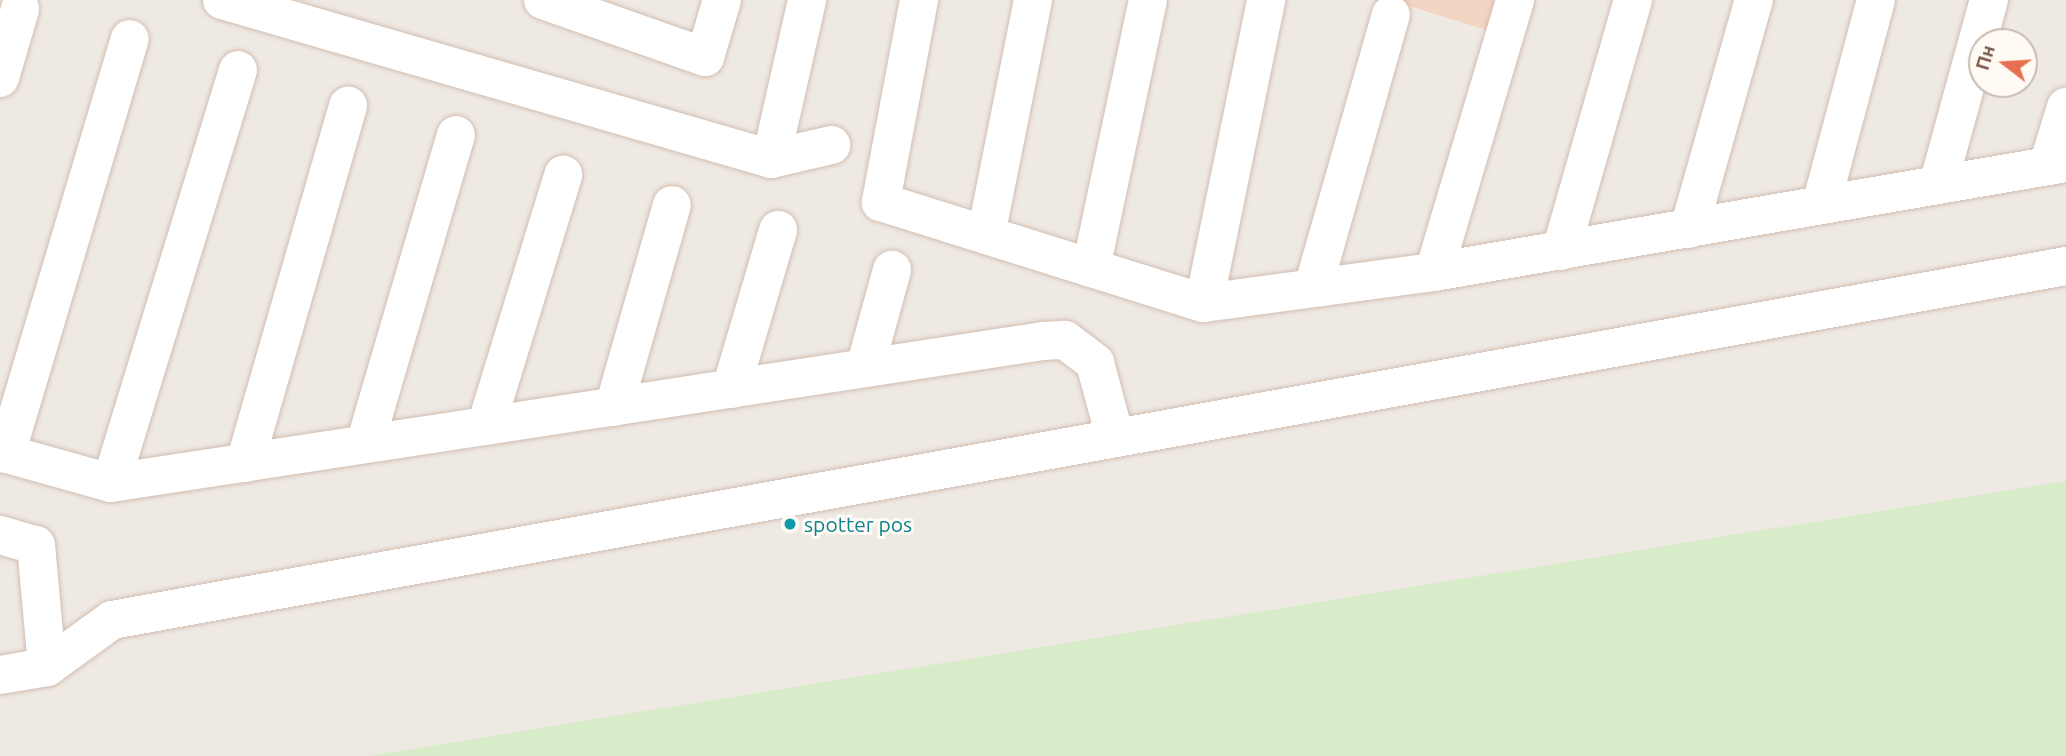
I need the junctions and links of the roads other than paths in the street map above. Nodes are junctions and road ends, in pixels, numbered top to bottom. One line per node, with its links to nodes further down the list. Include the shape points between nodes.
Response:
1 (222, 0): 24 (lane)
2 (543, 0): 14 (lane)
3 (722, 0): 14 (lane, via 705,57)
4 (807, 0): 24 (lane)
5 (919, 0): 32 (lane, via 881,202)
6 (1033, 0): 32 (lane)
7 (1148, 0): 35 (lane)
8 (1266, 0): 39 (lane)
9 (1515, 0): 37 (lane)
10 (1633, 0): 33 (lane)
11 (1754, 0): 30 (lane)
12 (1876, 0): 29 (lane)
13 (1989, 0): 27 (lane)
14 (587, 7)
15 (20, 9): 19 (lane)
16 (1391, 15): 38 (lane)
17 (130, 40): 46 (lane)
18 (238, 69): 48 (lane)
19 (0, 78)
20 (348, 106): 47 (lane)
21 (2066, 107): 25 (lane)
22 (456, 135): 45 (lane)
23 (831, 145): 24 (lane)
24 (771, 159)
25 (2057, 165): 27 (lane)
26 (563, 175): 43 (lane)
27 (1938, 185): 29 (lane)
28 (671, 205): 42 (lane)
29 (1821, 205): 30 (lane)
30 (1689, 229): 33 (lane)
31 (778, 230): 41 (lane)
32 (986, 235): 35 (lane)
33 (1561, 251): 37 (lane)
34 (2066, 266): 44 (lane)
35 (1091, 268): 39 (lane)
36 (892, 270): 40 (lane)
37 (1434, 272): 38 (lane)
38 (1313, 288): 39 (lane)
39 (1204, 303)
40 (865, 368): 41 (lane); 44 (lane, via 1065,340 1095,363)
41 (731, 388): 42 (lane)
42 (614, 407): 43 (lane)
43 (486, 426): 45 (lane)
44 (1115, 437): 50 (lane, via 112,620)
45 (365, 444): 47 (lane)
46 (3, 453): 48 (lane)
47 (244, 463): 48 (lane)
48 (111, 483)
49 (0, 535): 50 (lane, via 36,545)
50 (47, 667): 51 (lane)
51 (0, 675)

